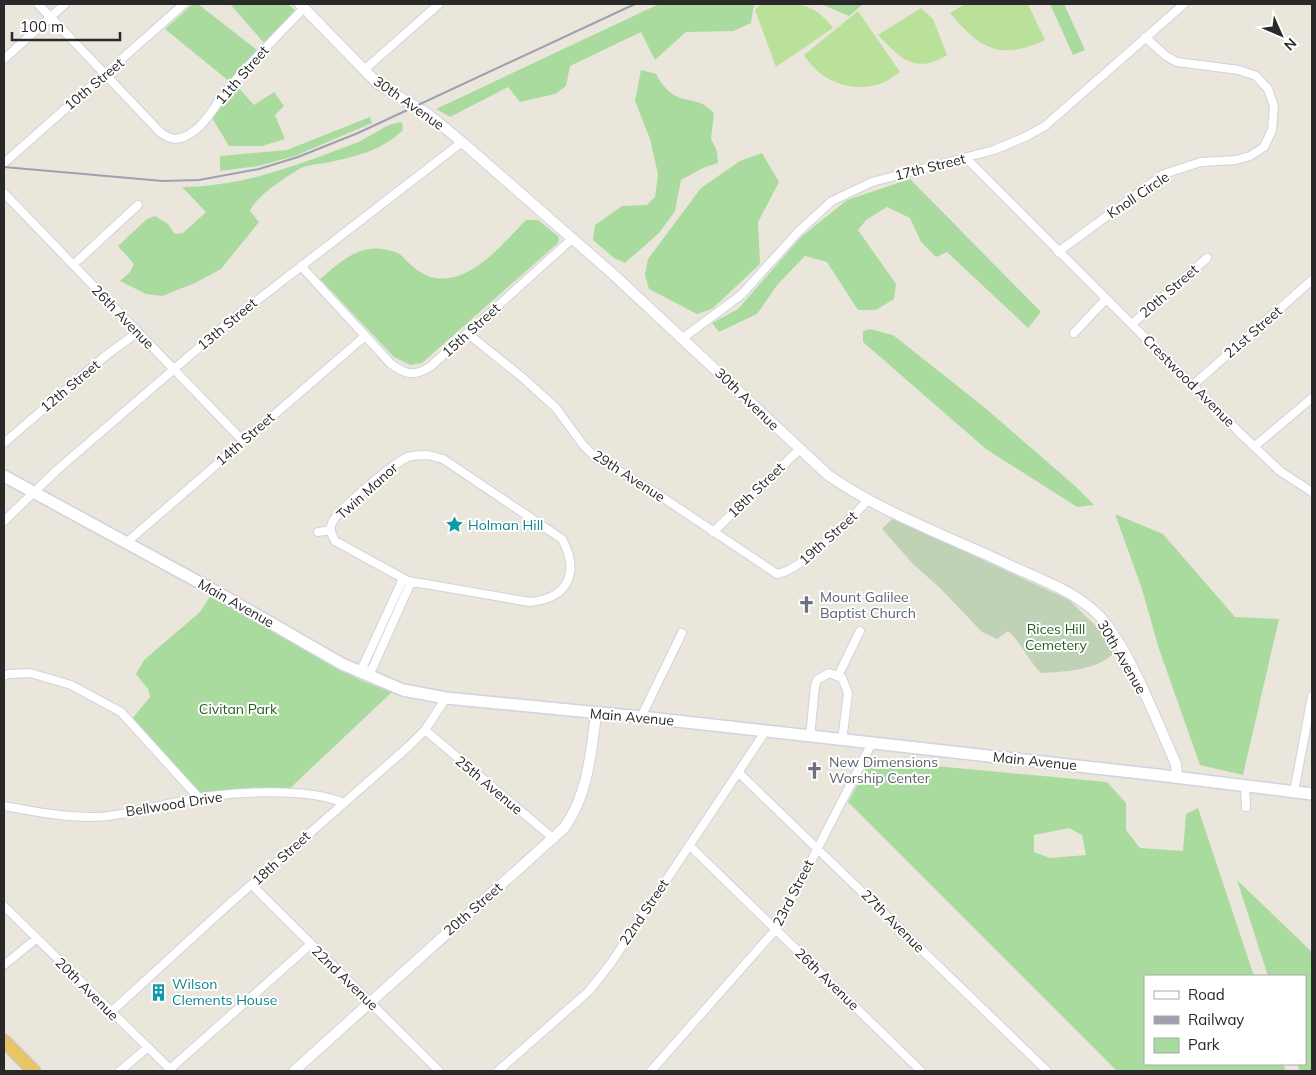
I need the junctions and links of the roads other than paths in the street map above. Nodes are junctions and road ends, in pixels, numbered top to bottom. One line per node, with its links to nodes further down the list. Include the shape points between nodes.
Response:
1 (38, 4): 7 (street)
2 (65, 4): 7 (street)
3 (184, 4): 11 (street, 10th Street)
4 (439, 4): 10 (street)
5 (1184, 4): 8 (street, 17th Street)
6 (302, 6): 10 (street, 30th Avenue); 11 (street, 11th Street, via 199,126 178,139 161,133)
7 (50, 17): 9 (street); 11 (street)
8 (1145, 37): 13 (street, 17th Street, via 1037,131); 18 (street, Knoll Circle, via 1176,62 1239,70 1256,76 1268,89 1274,106 1272,130 1264,147 1250,156 1201,162 1164,174)
9 (4, 59)
10 (364, 70): 12 (street, 30th Avenue, via 390,94 428,114)
11 (105, 75): 14 (street, 10th Street)
12 (462, 142): 17 (street, 30th Avenue); 21 (street, 13th Street)
13 (966, 158): 18 (street, Crestwood Avenue); 29 (street, 17th Street, via 872,182 832,201 799,231 741,295)
14 (4, 163)
15 (4, 193): 20 (street, 26th Avenue)
16 (138, 206): 20 (street)
17 (573, 238): 27 (street, 15th Street); 29 (street, 30th Avenue)
18 (1058, 252): 23 (street, Crestwood Avenue)
19 (1207, 258): 24 (street, 20th Street)
20 (73, 265): 25 (street, 26th Avenue)
21 (301, 266): 28 (street); 30 (street, 13th Street)
22 (1312, 280): 31 (street, 21st Street)
23 (1106, 299): 24 (street, Crestwood Avenue); 26 (street)
24 (1132, 324): 31 (street, Crestwood Avenue)
25 (138, 332): 30 (street, 26th Avenue); 34 (street, 12th Street)
26 (1074, 332)
27 (467, 333): 28 (street, 15th Street, via 431,366 414,375 404,374 391,364); 44 (street, 29th Avenue, via 556,408 595,457)
28 (364, 336): 33 (street, 14th Street)
29 (683, 338): 36 (street, 30th Avenue)
30 (173, 370): 33 (street, 26th Avenue); 39 (street, 13th Street)
31 (1193, 384): 35 (street, Crestwood Avenue)
32 (1312, 398): 35 (street)
33 (243, 441): 45 (street, 14th Street)
34 (4, 443)
35 (1255, 446): 38 (street, Crestwood Avenue, via 1280,471)
36 (800, 449): 40 (street, 30th Avenue, via 828,475); 44 (street, 18th Street)
37 (4, 476): 39 (main road, Main Avenue)
38 (1312, 492)
39 (33, 493): 41 (street, 13th Street); 45 (main road, Main Avenue)
40 (867, 502): 46 (street, 19th Street); 64 (street, 30th Avenue, via 1032,575 1095,611 1107,625 1129,664 1176,764)
41 (4, 521)
42 (331, 530): 43 (street); 47 (street, Twin Manor, via 335,541); 47 (street, Twin Manor, via 332,523 344,508 393,465 409,457 428,455 443,459 548,528 562,539 571,556 571,574 563,590 548,600 530,602)
43 (318, 532)
44 (713, 532): 46 (street, 29th Avenue, via 769,570 777,574)
45 (126, 543): 50 (main road, Main Avenue)
46 (786, 573)
47 (407, 581): 50 (street, via 372,669)
48 (860, 631): 52 (street)
49 (682, 633): 56 (street)
50 (363, 674): 54 (main road, Main Avenue, via 403,690)
51 (4, 676): 68 (street, via 30,673 72,685 121,712)
52 (838, 676): 60 (street, via 829,672 817,680); 61 (street, via 846,684 848,694)
53 (1312, 696): 57 (street)
54 (446, 698): 55 (main road, Main Avenue); 58 (street, 18th Street)
55 (596, 714): 56 (main road, Main Avenue); 72 (street, 20th Street, via 583,788 574,813)
56 (641, 717): 59 (main road, Main Avenue)
57 (1309, 728): 66 (street)
58 (425, 730): 69 (street, 18th Street); 72 (street, 25th Avenue)
59 (765, 732): 60 (main road, Main Avenue); 63 (street, 22nd Street)
60 (810, 737): 61 (main road, Main Avenue)
61 (842, 740): 62 (main road, Main Avenue)
62 (872, 744): 64 (main road, Main Avenue); 74 (street, 23rd Street)
63 (738, 772): 73 (street, 22nd Street); 74 (street, 27th Avenue)
64 (1177, 777): 65 (main road, Main Avenue)
65 (1245, 786): 66 (main road, Main Avenue); 71 (street)
66 (1294, 792): 67 (main road, Main Avenue)
67 (1312, 794)
68 (198, 798): 69 (street, Bellwood Drive, via 309,794 324,795); 70 (street, Bellwood Drive, via 92,817 47,814)
69 (344, 803): 75 (street, 18th Street)
70 (4, 806)
71 (1246, 807)
72 (554, 839): 81 (street, 20th Street)
73 (688, 845): 77 (street, 26th Avenue); 90 (street, 22nd Street, via 589,991)
74 (817, 848): 77 (street, 23rd Street); 93 (street, 27th Avenue)
75 (252, 884): 79 (street, 22nd Avenue); 82 (street, 18th Street)
76 (4, 906): 78 (street, 20th Avenue)
77 (776, 929): 91 (street, 23rd Street); 92 (street, 26th Avenue)
78 (36, 938): 80 (street); 82 (street, 20th Avenue)
79 (311, 944): 81 (street, 22nd Avenue); 85 (street)
80 (4, 966)
81 (370, 1001): 88 (street, 20th Street); 89 (street, 22nd Avenue)
82 (111, 1012): 84 (street, 20th Avenue)
83 (4, 1040): 86 (highway)
84 (147, 1048): 85 (street, 20th Avenue); 87 (street)
85 (171, 1070)
86 (34, 1071)
87 (120, 1071)
88 (294, 1071)
89 (439, 1071)
90 (498, 1071)
91 (651, 1071)
92 (922, 1071)
93 (1047, 1071)

